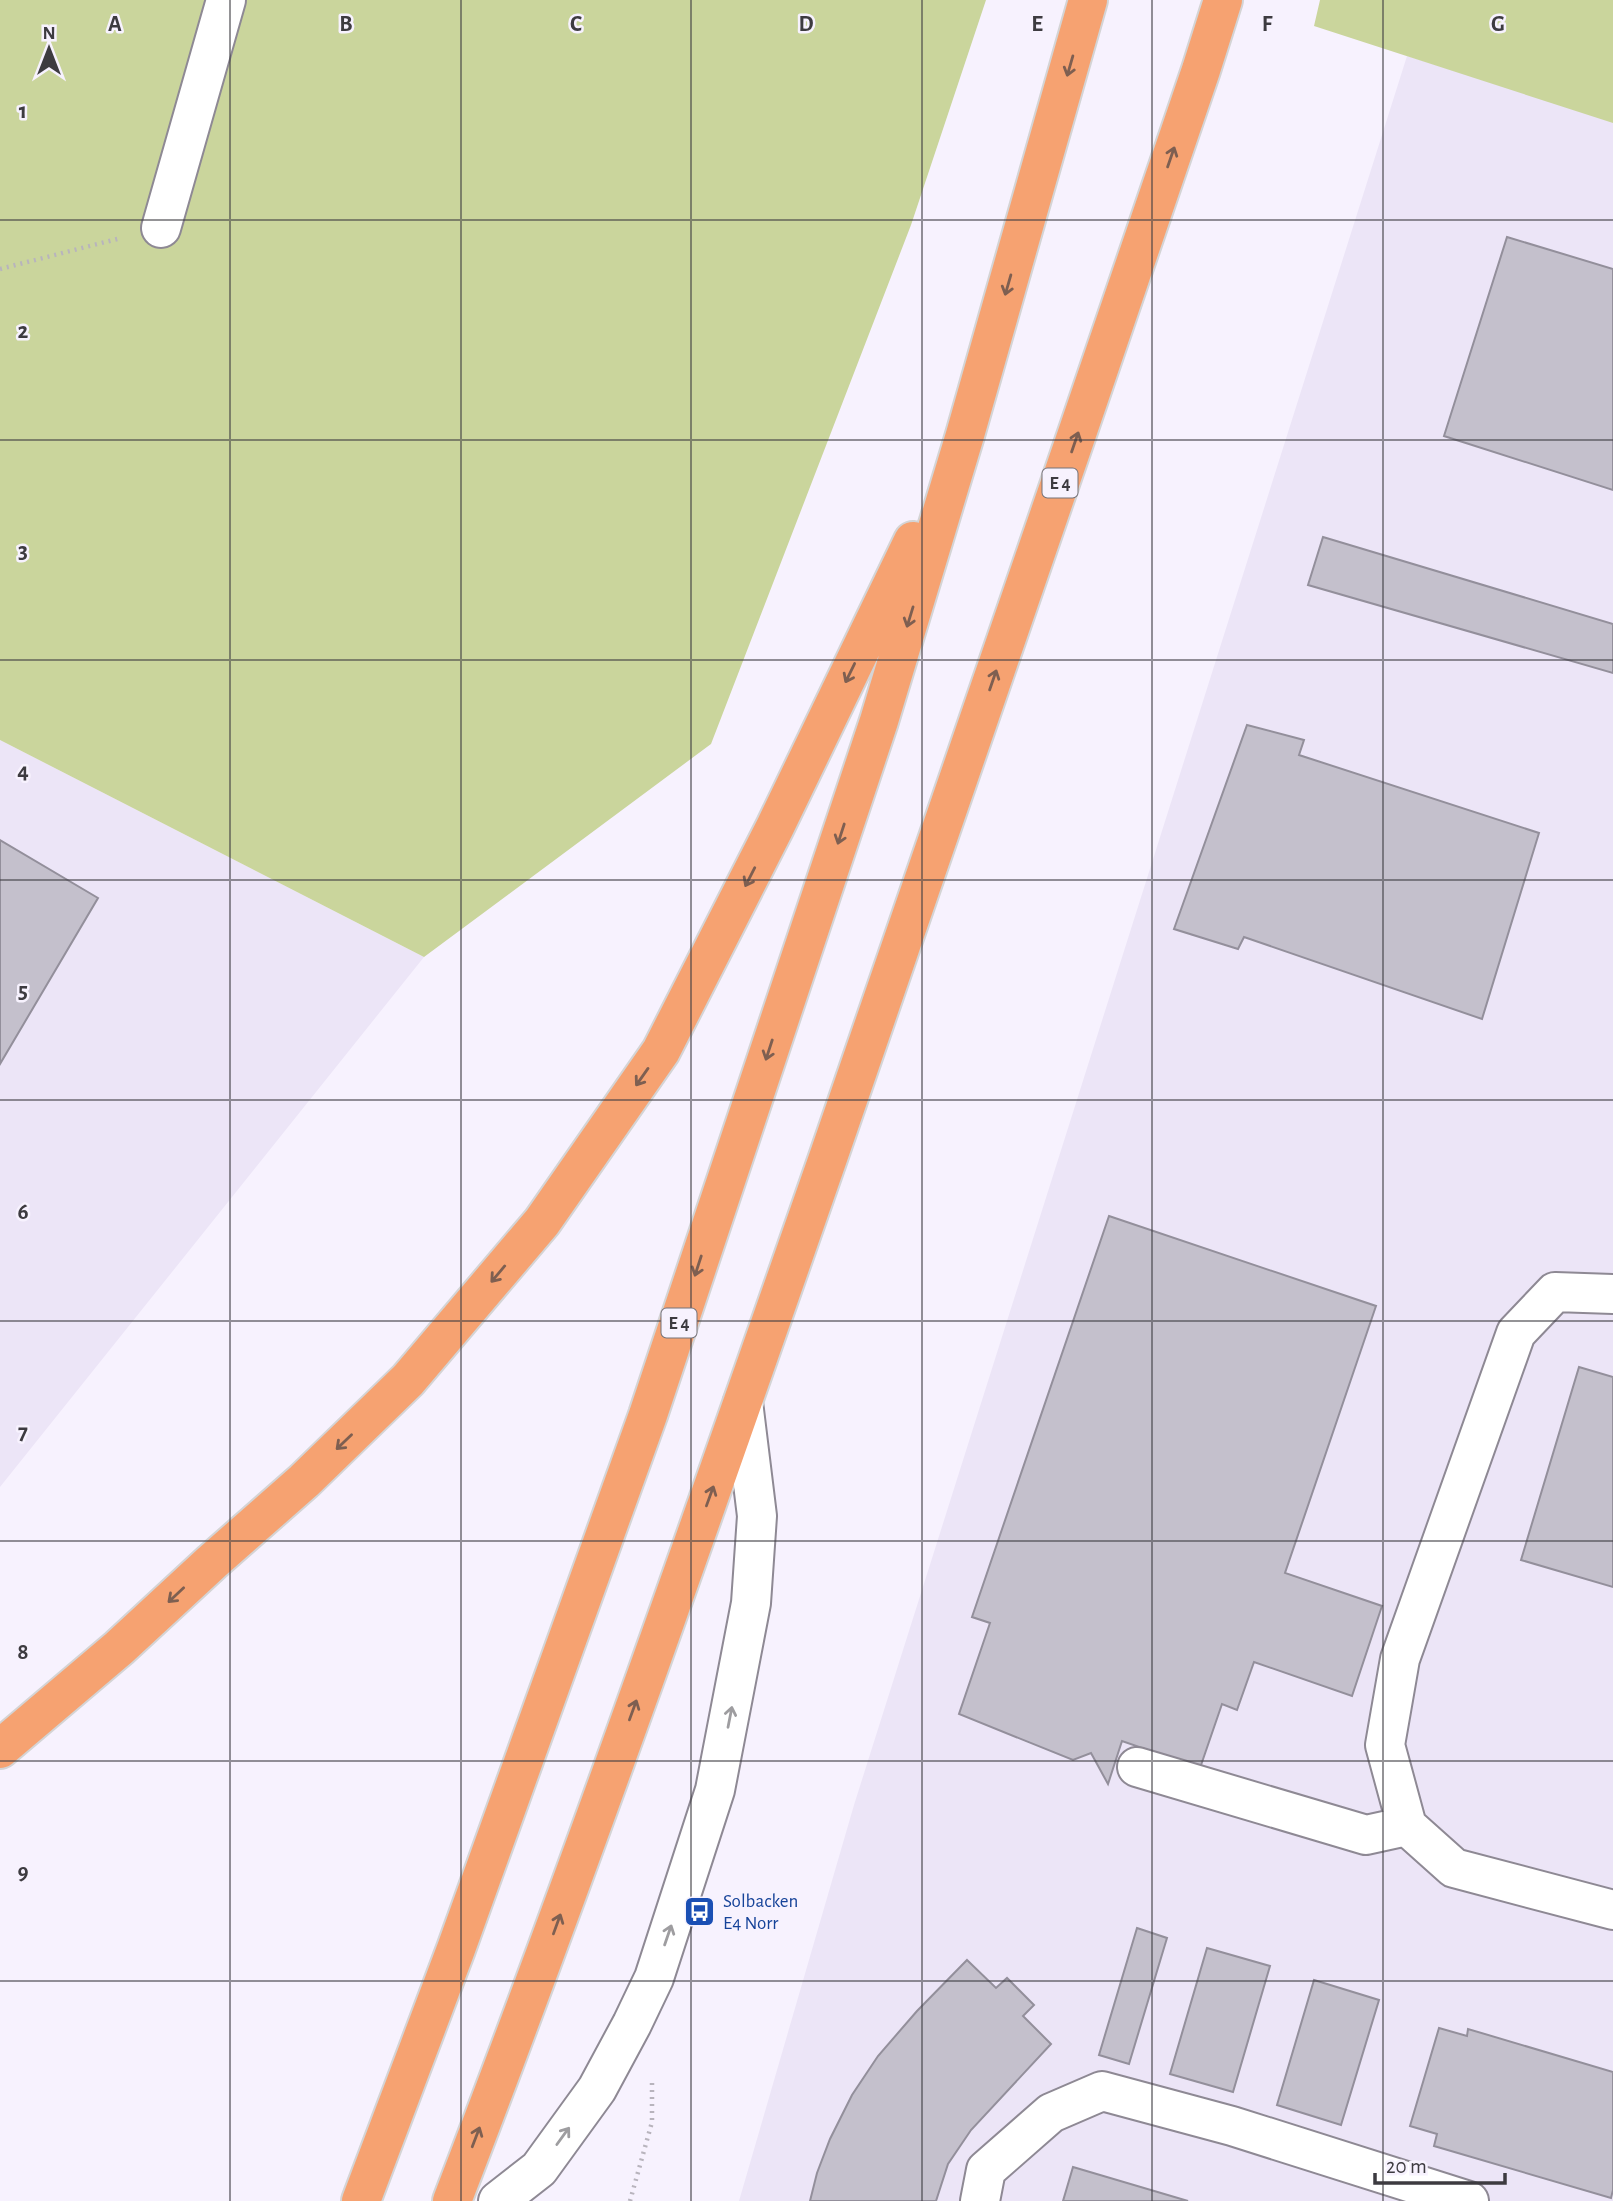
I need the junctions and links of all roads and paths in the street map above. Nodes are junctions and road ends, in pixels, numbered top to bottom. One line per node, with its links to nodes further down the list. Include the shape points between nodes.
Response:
1 (226, 0): 4 (street)
2 (1088, 0): 6 (highway, E 4, one-way to 6)
3 (1223, 0): 8 (highway, E 4, one-way to 3)
4 (161, 228): 5 (path)
5 (0, 269)
6 (965, 435): 9 (highway, one-way to 9, via 661,1051 542,1222 408,1380 304,1481); 14 (highway, E 4, one-way to 14, via 879,721 648,1415)
7 (1613, 1294): 11 (street, via 1555,1292 1516,1333 1400,1659 1385,1745)
8 (743, 1402): 15 (highway, E 4, one-way to 8); 16 (street, one-way to 8, via 539,2169 597,2089 632,2024 654,1978 715,1790 751,1603 757,1516)
9 (0, 1749)
10 (1137, 1767): 11 (street, via 1366,1835)
11 (1407, 1826): 12 (street, via 1454,1868)
12 (1613, 1910)
13 (653, 2070): 17 (path, via 652,2122)
14 (361, 2201)
15 (452, 2201)
16 (498, 2201)
17 (630, 2201)
18 (980, 2201): 19 (street, via 986,2170 1051,2113 1102,2091 1232,2126)
19 (1469, 2201)

